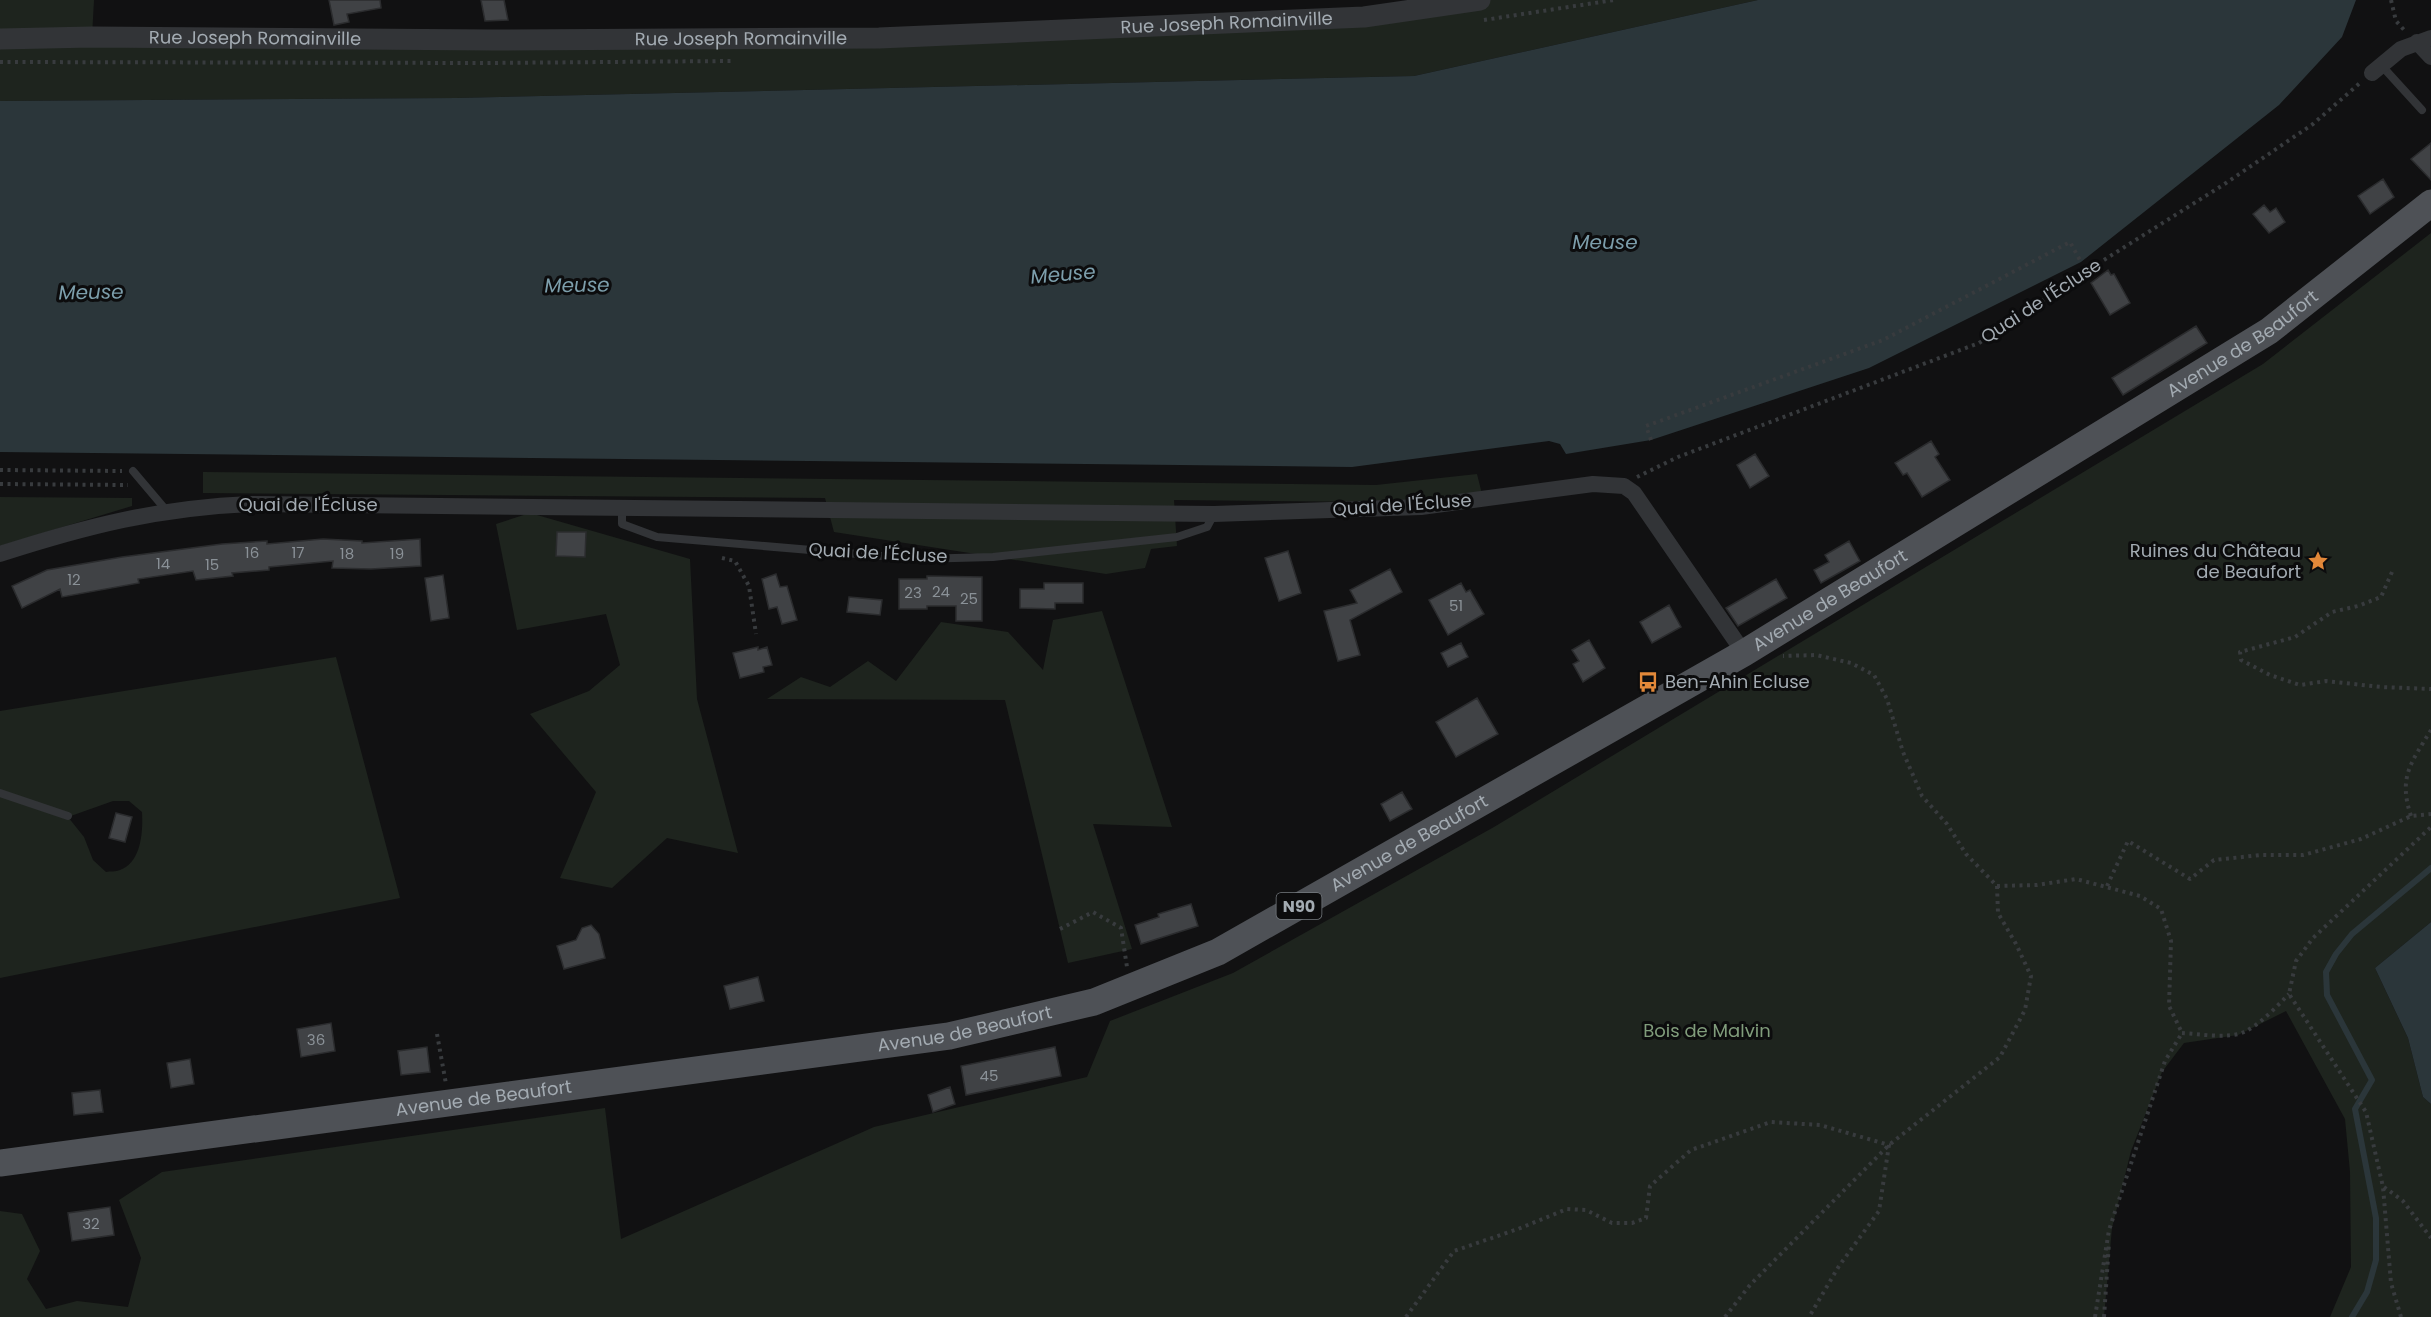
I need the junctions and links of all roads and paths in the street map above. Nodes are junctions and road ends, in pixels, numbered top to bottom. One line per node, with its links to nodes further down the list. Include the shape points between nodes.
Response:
1 (1480, 0): 3 (street, Rue Joseph Romainville, via 1364,17 879,38)
2 (2391, 0): 4 (path, via 2396,21)
3 (0, 39)
4 (2424, 40): 5 (street); 6 (street, via 2401,49)
5 (2431, 57)
6 (2376, 69): 7 (lane); 15 (path, Quai de l'Écluse, via 2313,124 1979,343 1678,457)
7 (2422, 110)
8 (2431, 203): 23 (main road, Avenue de Beaufort / N90, via 2269,331)
9 (2081, 262): 10 (path, via 2070,243 1883,340 1646,426)
10 (1651, 440)
11 (0, 470): 12 (path)
12 (133, 471): 14 (lane)
13 (0, 484): 14 (path)
14 (145, 486): 17 (lane)
15 (1624, 486): 18 (street, Quai de l'Écluse, via 1593,484 1421,507); 24 (street, via 1634,493)
16 (622, 507): 17 (street, Quai de l'Écluse, via 250,504); 18 (street, Quai de l'Écluse); 18 (lane, Quai de l'Écluse, via 622,524 657,537 917,559 993,557 1177,537 1207,527)
17 (166, 510): 19 (street, Quai de l'Écluse, via 70,532)
18 (1214, 514)
19 (0, 554)
20 (716, 556): 22 (path, via 735,561 749,586)
21 (2392, 572): 25 (path, via 2381,597 2332,612 2295,637 2240,652 2241,660 2300,685 2326,681)
22 (756, 634)
23 (1769, 638): 24 (main road, Avenue de Beaufort / N90); 32 (path, via 1783,656 1816,655 1851,663 1874,675 1887,699 1922,796 1966,854)
24 (1744, 653): 35 (main road, Avenue de Beaufort / N90, via 1218,952)
25 (2431, 689)
26 (2431, 730): 30 (path, via 2406,774 2404,797)
27 (0, 793): 29 (lane)
28 (2431, 814): 30 (path)
29 (68, 816)
30 (2411, 816): 33 (path, via 2361,839 2303,855 2214,860 2190,879 2128,841)
31 (2431, 827): 36 (path, via 2313,938 2296,961)
32 (1997, 885): 33 (path, via 2037,885 2076,879); 40 (path, via 1998,913 2031,976 2025,1010 2000,1057)
33 (2107, 886): 37 (path, via 2140,896 2161,909 2171,941 2169,1006)
34 (1060, 929): 35 (path, via 1093,912 1120,928)
35 (1130, 988): 39 (main road, Avenue de Beaufort / N90, via 1094,1002 949,1036)
36 (2289, 994): 37 (path, via 2244,1032); 42 (path, via 2366,1112)
37 (2182, 1033): 43 (path, via 2165,1061)
38 (437, 1034): 39 (path)
39 (449, 1102): 41 (main road, Avenue de Beaufort / N90)
40 (1889, 1145): 47 (path, via 1820,1125 1771,1122 1691,1150 1650,1186 1646,1218 1612,1223 1586,1210 1567,1209 1454,1251); 48 (path, via 1750,1285); 49 (path, via 1879,1211 1839,1266)
41 (0, 1163)
42 (2383, 1187): 44 (path, via 2403,1201); 52 (path, via 2391,1283)
43 (2109, 1230): 45 (path); 46 (path)
44 (2431, 1238)
45 (2109, 1255): 46 (path); 51 (path)
46 (2104, 1259): 50 (path)
47 (1406, 1317)
48 (1725, 1317)
49 (1809, 1317)
50 (2095, 1317)
51 (2104, 1317)
52 (2401, 1317)

